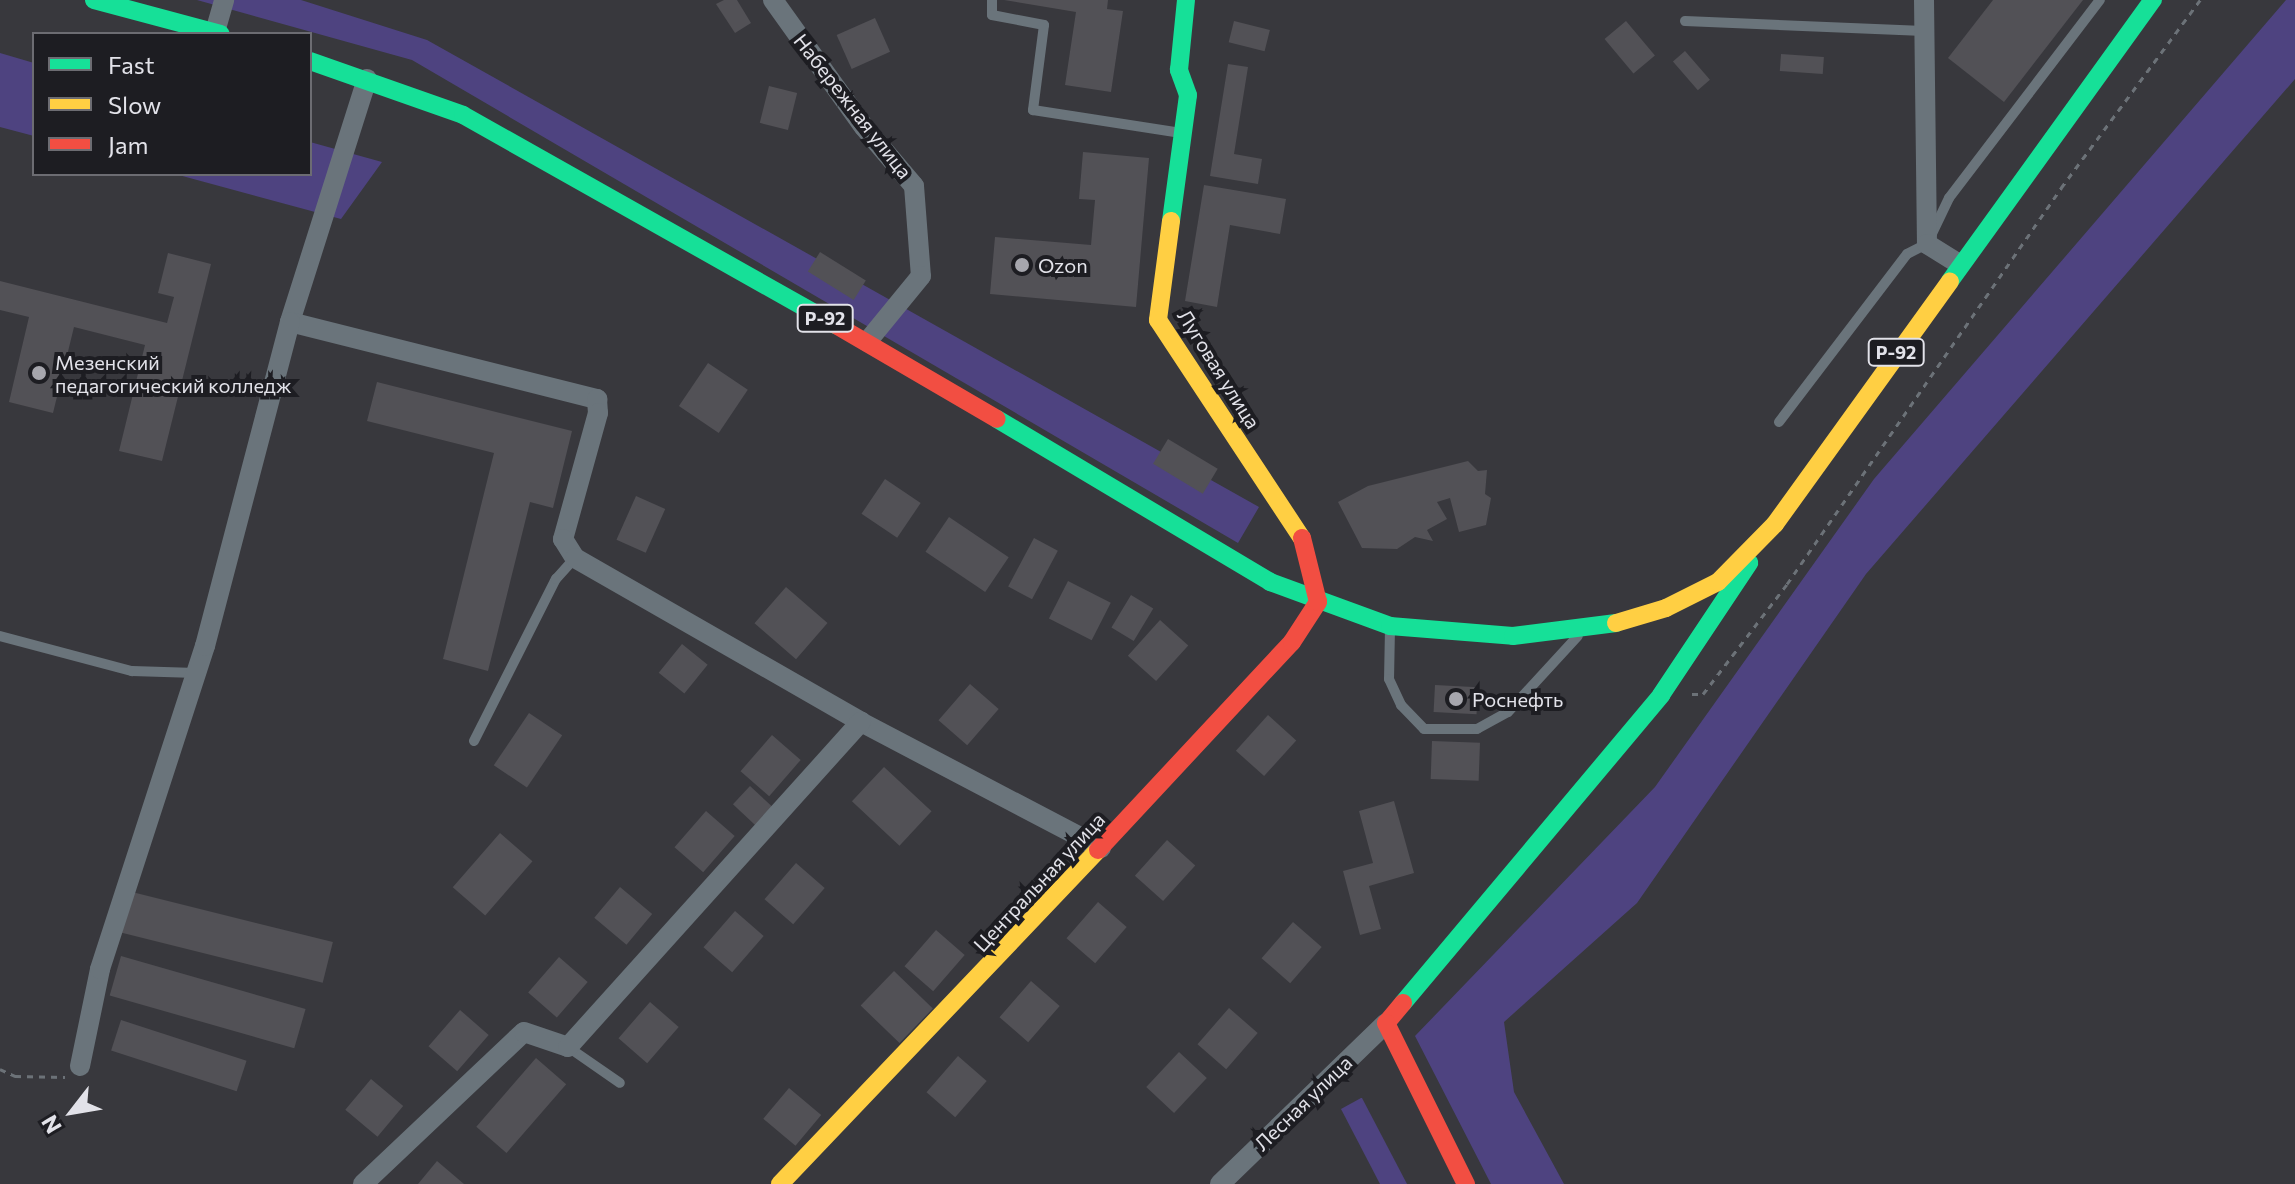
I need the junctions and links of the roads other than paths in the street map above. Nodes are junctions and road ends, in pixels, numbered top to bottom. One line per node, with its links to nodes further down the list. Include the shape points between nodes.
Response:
1 (94, 0): 11 (main road)
2 (224, 0): 12 (street)
3 (773, 0): 19 (street, Набережная улица, via 864,127 914,186 921,276)
4 (992, 0): 15 (lane, via 992,15 1044,25 1033,110)
5 (1186, 0): 15 (main road, Луговая улица, via 1179,70 1188,95)
6 (1924, 0): 10 (street)
7 (2100, 0): 16 (lane, via 1949,198)
8 (2153, 0): 17 (main road, Р-92)
9 (1685, 21): 10 (lane)
10 (1924, 31): 16 (street)
11 (214, 32)
12 (218, 32)
13 (312, 62): 14 (main road, Р-92)
14 (367, 79): 18 (street); 19 (main road, Р-92, via 463,115)
15 (1183, 133): 23 (main road, Луговая улица, via 1158,320 1302,538)
16 (1927, 244): 17 (street); 20 (lane, via 1907,254)
17 (1958, 263): 21 (main road, Р-92)
18 (290, 322): 22 (street, via 597,399 598,413 563,539); 27 (street)
19 (867, 342): 23 (main road, Р-92, via 1270,582)
20 (1779, 422)
21 (1775, 524): 25 (main road, Р-92, via 1718,582 1695,596); 31 (main road, via 1661,695)
22 (575, 558): 28 (street); 29 (lane, via 556,579)
23 (1318, 602): 24 (main road, Р-92); 30 (main road, Центральная улица, via 1292,642)
24 (1390, 626): 25 (main road, Р-92, via 1513,636); 25 (lane, via 1389,679 1401,705 1424,729 1477,729 1508,712)
25 (1582, 631)
26 (0, 636): 27 (lane, via 132,671)
27 (196, 673): 33 (street, via 100,969)
28 (861, 722): 30 (street); 32 (street)
29 (474, 741)
30 (1101, 848): 35 (main road, Центральная улица)
31 (1386, 1023): 37 (street, Лесная улица); 38 (main road)
32 (568, 1047): 34 (lane); 36 (street, via 524,1032)
33 (80, 1066)
34 (620, 1083)
35 (788, 1182)
36 (363, 1184)
37 (1220, 1184)
38 (1466, 1184)

